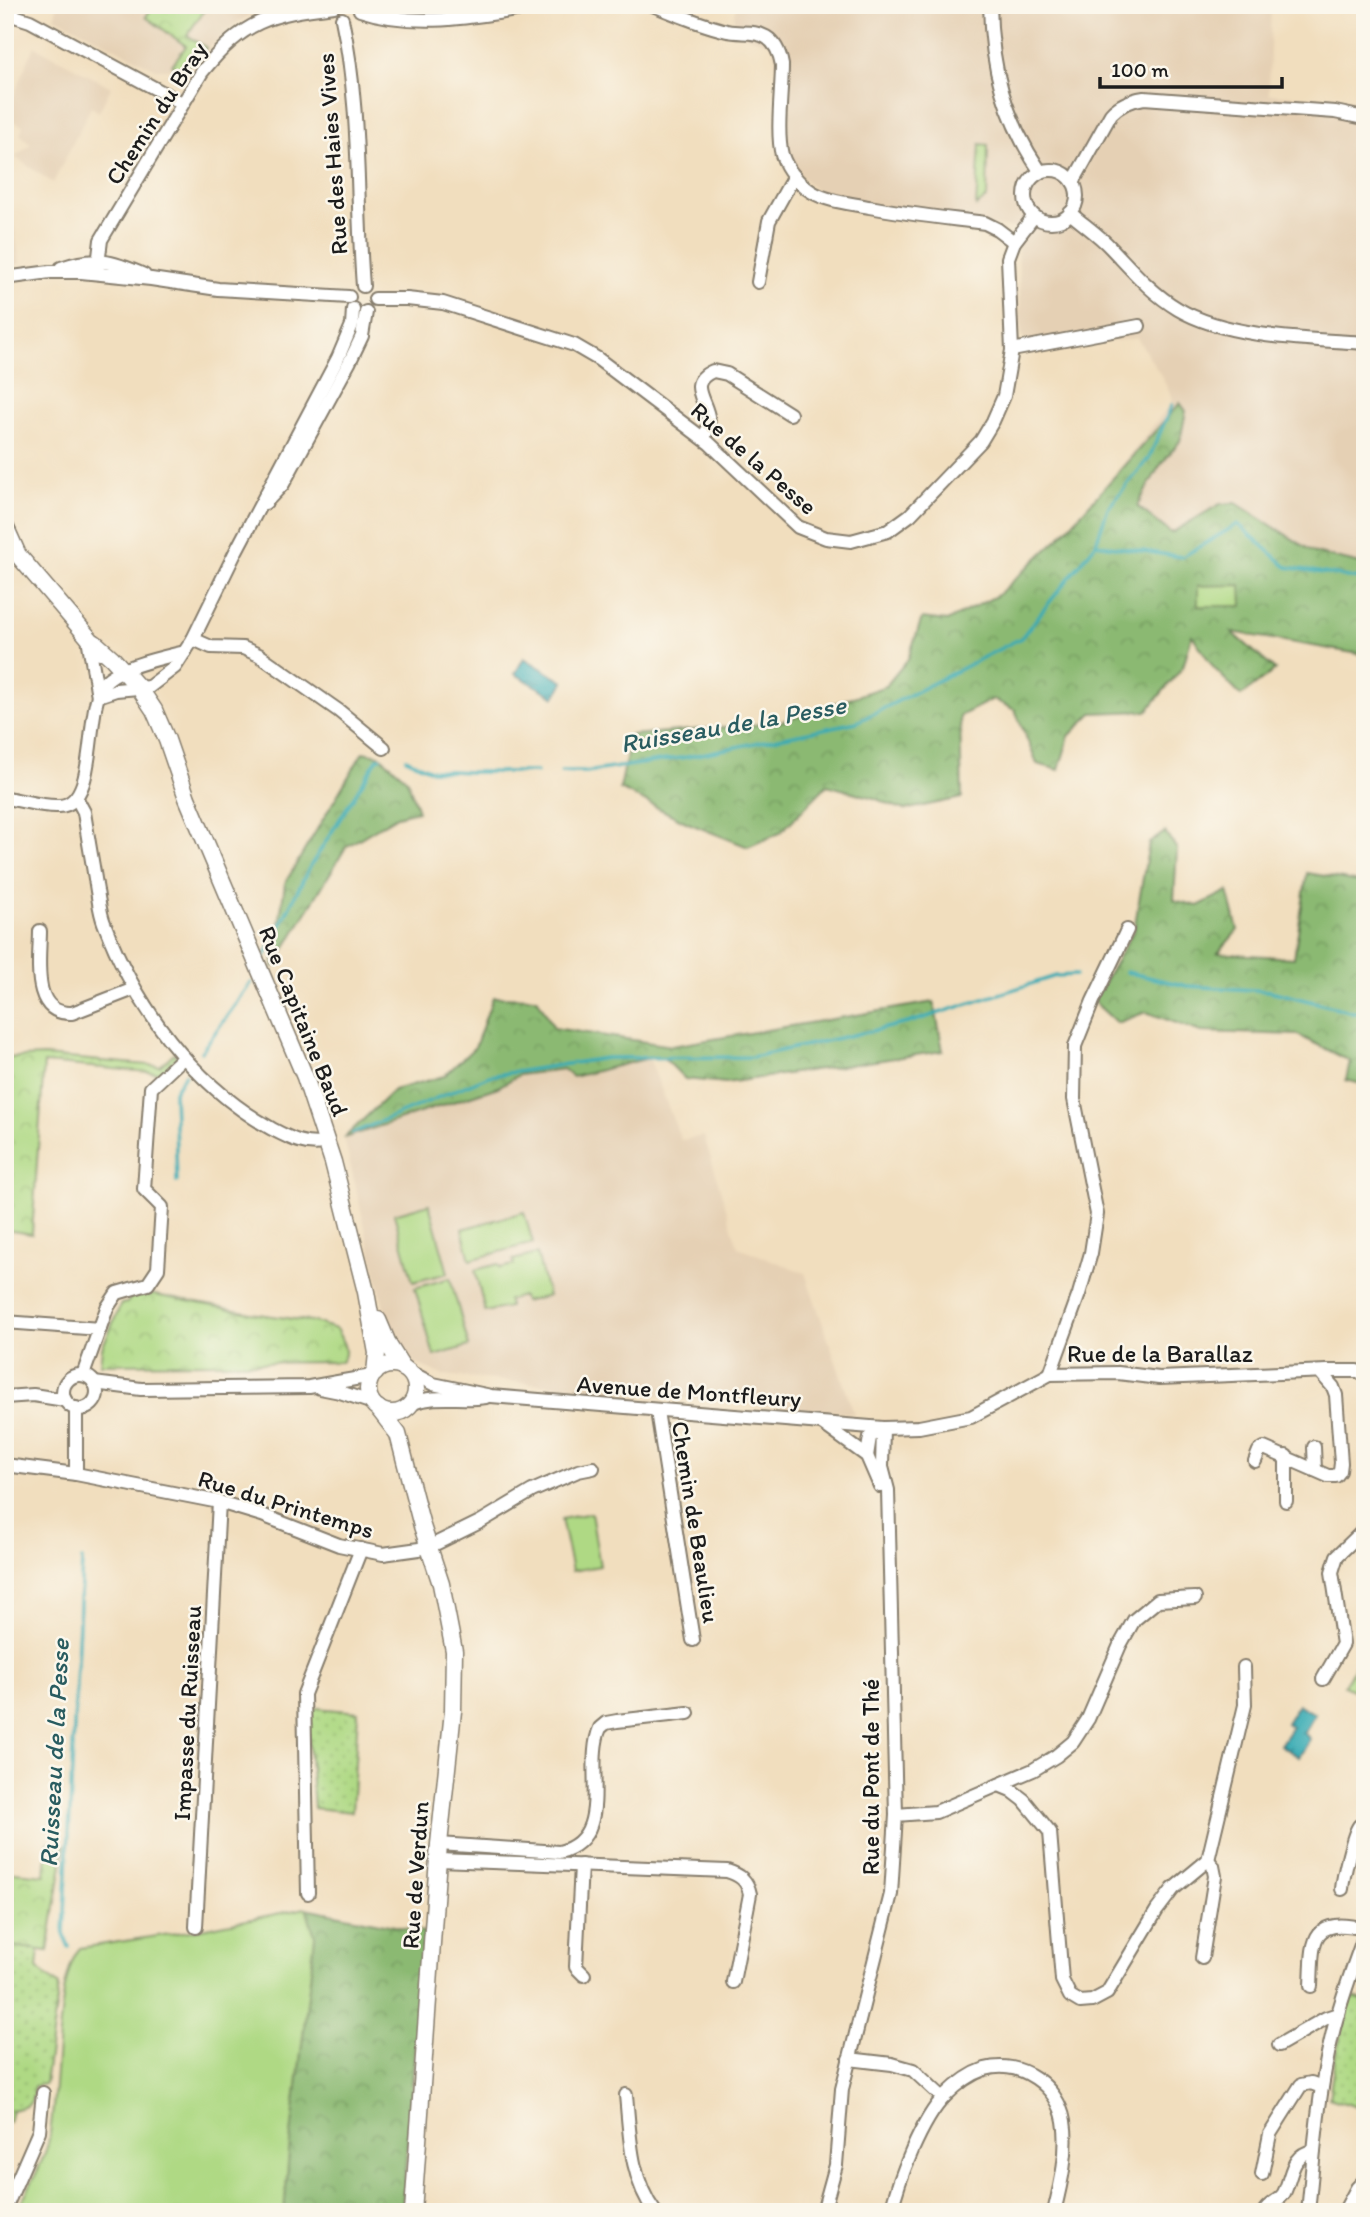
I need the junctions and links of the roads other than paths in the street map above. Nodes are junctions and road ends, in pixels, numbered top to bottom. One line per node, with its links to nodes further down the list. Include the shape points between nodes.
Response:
1 (8, 5): 9 (street)
2 (334, 5): 8 (street); 10 (street, Chemin du Bray, via 283,13 248,27 222,47)
3 (545, 5): 6 (street, via 425,20 383,18)
4 (653, 5): 13 (street, via 706,25 753,32 773,44 782,65 781,149)
5 (990, 5): 12 (street, via 1006,108)
6 (360, 8): 8 (street, via 353,19)
7 (5, 13): 9 (street)
8 (342, 19): 21 (street, Rue des Haies Vives, via 355,116)
9 (30, 21): 10 (street)
10 (182, 103): 18 (street, Chemin du Bray, via 101,240)
11 (1364, 118): 14 (street, via 1335,112 1132,100 1111,114)
12 (1040, 171): 14 (street, via 1056,170); 16 (street, via 1030,179 1024,195)
13 (794, 176): 17 (street, via 828,199 985,223); 20 (street, via 769,220)
14 (1073, 182): 15 (street, via 1077,197)
15 (1070, 213): 16 (street, via 1053,222); 25 (street, via 1150,289 1205,322 1229,329)
16 (1034, 216): 17 (street, Rue de la Pesse)
17 (1014, 242): 26 (street, Rue de la Pesse, via 1008,268)
18 (98, 267): 19 (street, via 83,261 50,272); 23 (street, via 119,264 150,278)
19 (5, 278)
20 (758, 282)
21 (363, 286): 22 (street); 23 (street, via 355,288)
22 (375, 299): 23 (street, via 373,305); 28 (street, Rue de la Pesse, via 443,303 574,345)
23 (356, 306): 31 (street, via 362,336 355,351 284,484 256,514)
24 (1139, 326): 26 (street)
25 (1365, 343)
26 (1012, 349): 28 (street, Rue de la Pesse, via 1004,396 982,441 910,515 876,535 840,541 806,532)
27 (790, 414): 28 (street, via 727,374 713,371 703,377 699,389 710,418)
28 (703, 438)
29 (5, 526): 30 (main road, Rue Capitaine Baud, via 18,555)
30 (91, 638): 33 (main road, Rue Capitaine Baud); 35 (street)
31 (194, 639): 32 (street); 36 (street, via 211,647 250,650)
32 (185, 652): 33 (street); 34 (street, via 175,667 149,687)
33 (119, 671): 34 (main road, Rue Capitaine Baud); 35 (street, via 103,683)
34 (135, 690): 35 (street); 43 (main road, Rue Capitaine Baud, via 154,710 167,740)
35 (98, 696): 38 (street, via 85,778)
36 (384, 748)
37 (5, 797): 38 (street, via 58,806)
38 (76, 799): 41 (street, via 84,813 103,920)
39 (1127, 930): 50 (street, via 1075,1046 1074,1099 1097,1214 1079,1294)
40 (40, 931): 41 (street, via 40,984 44,1000 52,1008 72,1013)
41 (134, 989): 42 (street)
42 (181, 1055): 43 (street, via 233,1104 267,1126 301,1142); 46 (street, via 152,1088 144,1189 162,1207 158,1269 148,1284 117,1293)
43 (328, 1142): 44 (main road, Rue Capitaine Baud)
44 (366, 1292): 47 (main road, Rue Capitaine Baud, via 389,1346); 49 (main road, Rue Capitaine Baud, via 376,1346)
45 (5, 1322): 46 (street)
46 (100, 1329): 52 (street)
47 (405, 1369): 49 (main road, via 391,1365); 58 (street, Avenue de Montfleury, via 433,1384); 63 (main road, via 416,1387)
48 (1320, 1372): 50 (street, Rue de la Barallaz, via 1159,1378); 51 (street, Rue de la Barallaz); 76 (street, via 1336,1395 1341,1463 1336,1476)
49 (373, 1374): 55 (street); 62 (main road, via 368,1387)
50 (1050, 1374): 67 (street, Rue de la Barallaz, via 971,1417)
51 (1365, 1374)
52 (83, 1375): 53 (street); 54 (street)
53 (66, 1381): 57 (street); 61 (street)
54 (94, 1383): 56 (street); 60 (street)
55 (309, 1387): 56 (street); 62 (street, via 340,1392)
56 (141, 1390): 60 (street)
57 (33, 1395): 59 (street); 61 (street)
58 (491, 1396): 63 (street, Avenue de Montfleury, via 466,1400 433,1397); 65 (street, Avenue de Montfleury)
59 (5, 1397)
60 (96, 1397): 64 (street, via 84,1408)
61 (65, 1400): 64 (street)
62 (376, 1406): 63 (main road, via 395,1412); 82 (main road, Rue de Verdun, via 398,1434)
63 (409, 1406): 82 (main road, Rue de Verdun, via 407,1434 430,1526)
64 (76, 1408): 77 (street)
65 (657, 1411): 66 (street, Avenue de Montfleury); 85 (street, Chemin de Beaulieu)
66 (820, 1423): 68 (street, Avenue de Montfleury); 71 (street)
67 (905, 1427): 68 (street, Rue de la Barallaz); 70 (street)
68 (883, 1428): 70 (street, Rue du Pont de Thé); 71 (street, via 870,1437)
69 (1314, 1447): 76 (street)
70 (883, 1450): 80 (street, Rue du Pont de Thé)
71 (867, 1456): 80 (street, Rue du Pont de Thé)
72 (1286, 1456): 73 (street, via 1264,1448); 76 (street); 78 (street)
73 (1255, 1461)
74 (5, 1465): 77 (street, Rue du Printemps)
75 (593, 1468): 82 (street, via 532,1491)
76 (1315, 1470)
77 (76, 1474): 79 (street, Rue du Printemps)
78 (1286, 1501)
79 (219, 1502): 83 (street, Rue du Printemps); 97 (street, Impasse du Ruisseau)
80 (887, 1502): 90 (street, Rue du Pont de Thé)
81 (1365, 1529): 87 (street, via 1338,1556 1332,1572 1343,1644)
82 (430, 1545): 83 (street, Rue du Printemps, via 383,1554); 92 (main road, Rue de Verdun, via 454,1651 453,1711)
83 (361, 1549): 96 (street, via 304,1694)
84 (1195, 1598): 89 (street, via 1158,1600 1147,1607 1120,1645 1088,1719 1073,1741 1056,1756)
85 (694, 1640)
86 (1244, 1667): 93 (street, via 1245,1705)
87 (1323, 1679)
88 (688, 1713): 92 (street, via 617,1721 600,1728 593,1819 570,1849)
89 (999, 1785): 90 (street, via 936,1812); 93 (street, via 1024,1800 1050,1832 1062,1980 1070,1996 1080,2002 1107,1993 1157,1910 1173,1889)
90 (896, 1815): 105 (street, Rue du Pont de Thé, via 889,1906)
91 (1365, 1826): 95 (street, via 1355,1831)
92 (438, 1852): 94 (street); 114 (main road, Rue de Verdun)
93 (1208, 1860): 99 (street, via 1215,1876)
94 (581, 1865): 100 (street, via 576,1967); 101 (street, via 737,1874 750,1894)
95 (1342, 1889)
96 (308, 1893)
97 (196, 1927)
98 (1365, 1931): 102 (street, via 1345,1924 1326,1927 1315,1936); 103 (street)
99 (1202, 1958)
100 (584, 1975)
101 (733, 1982)
102 (1311, 1986)
103 (1338, 2014): 104 (street); 106 (street)
104 (1279, 2045)
105 (849, 2059): 109 (street, via 914,2070); 116 (street, Rue du Pont de Thé, via 836,2165)
106 (1322, 2087): 110 (street); 111 (street, via 1301,2085 1270,2134)
107 (43, 2093): 113 (street, via 39,2132)
108 (626, 2095): 115 (street, via 639,2185)
109 (943, 2098): 117 (street, via 902,2174); 118 (street, via 971,2075 996,2067 1025,2072 1053,2092 1066,2136)
110 (1314, 2150): 119 (street, via 1296,2160 1283,2196); 120 (street)
111 (1262, 2174)
112 (1365, 2180): 121 (street)
113 (5, 2209)
114 (413, 2212)
115 (655, 2212)
116 (823, 2212)
117 (891, 2212)
118 (1054, 2212)
119 (1264, 2212)
120 (1308, 2212)
121 (1344, 2212)

